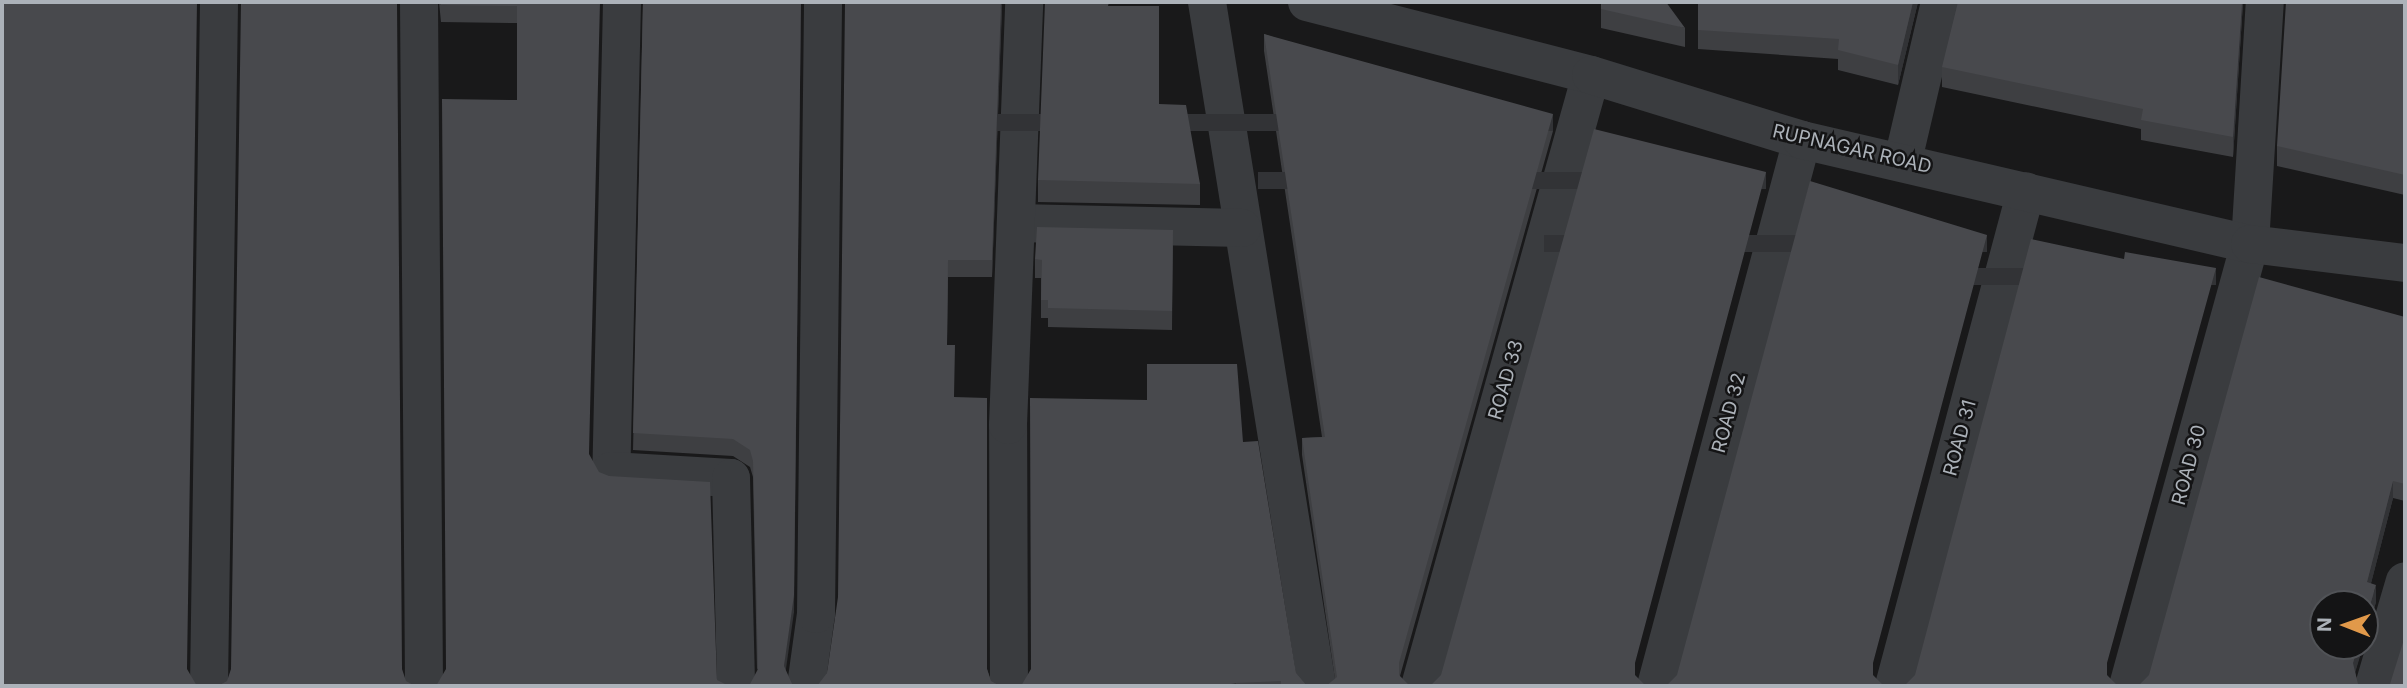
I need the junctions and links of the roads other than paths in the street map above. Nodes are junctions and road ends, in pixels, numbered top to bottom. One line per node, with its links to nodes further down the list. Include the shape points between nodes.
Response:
1 (219, 2): 19 (street)
2 (419, 2): 20 (street)
3 (622, 2): 21 (street, via 611,471 731,478)
4 (823, 2): 22 (street, via 816,614)
5 (1024, 2): 14 (street)
6 (1207, 2): 15 (street)
7 (1307, 2): 10 (street, RUPNAGAR ROAD)
8 (1940, 2): 12 (street)
9 (2265, 2): 16 (street, ROAD 30)
10 (1591, 75): 11 (street, RUPNAGAR ROAD); 25 (street, ROAD 33)
11 (1802, 140): 12 (street, RUPNAGAR ROAD); 26 (street, ROAD 32)
12 (1903, 160): 13 (street, RUPNAGAR ROAD)
13 (2026, 191): 16 (street, RUPNAGAR ROAD); 27 (street, ROAD 31)
14 (1017, 223): 15 (street); 23 (street, via 1007,452)
15 (1242, 228): 24 (street)
16 (2250, 244): 17 (street, RUPNAGAR ROAD); 28 (street, ROAD 30)
17 (2405, 264)
18 (2405, 580): 29 (street)
19 (209, 686)
20 (424, 686)
21 (736, 686)
22 (806, 686)
23 (1009, 686)
24 (1317, 686)
25 (1420, 686)
26 (1656, 686)
27 (1894, 686)
28 (2129, 686)
29 (2374, 686)

